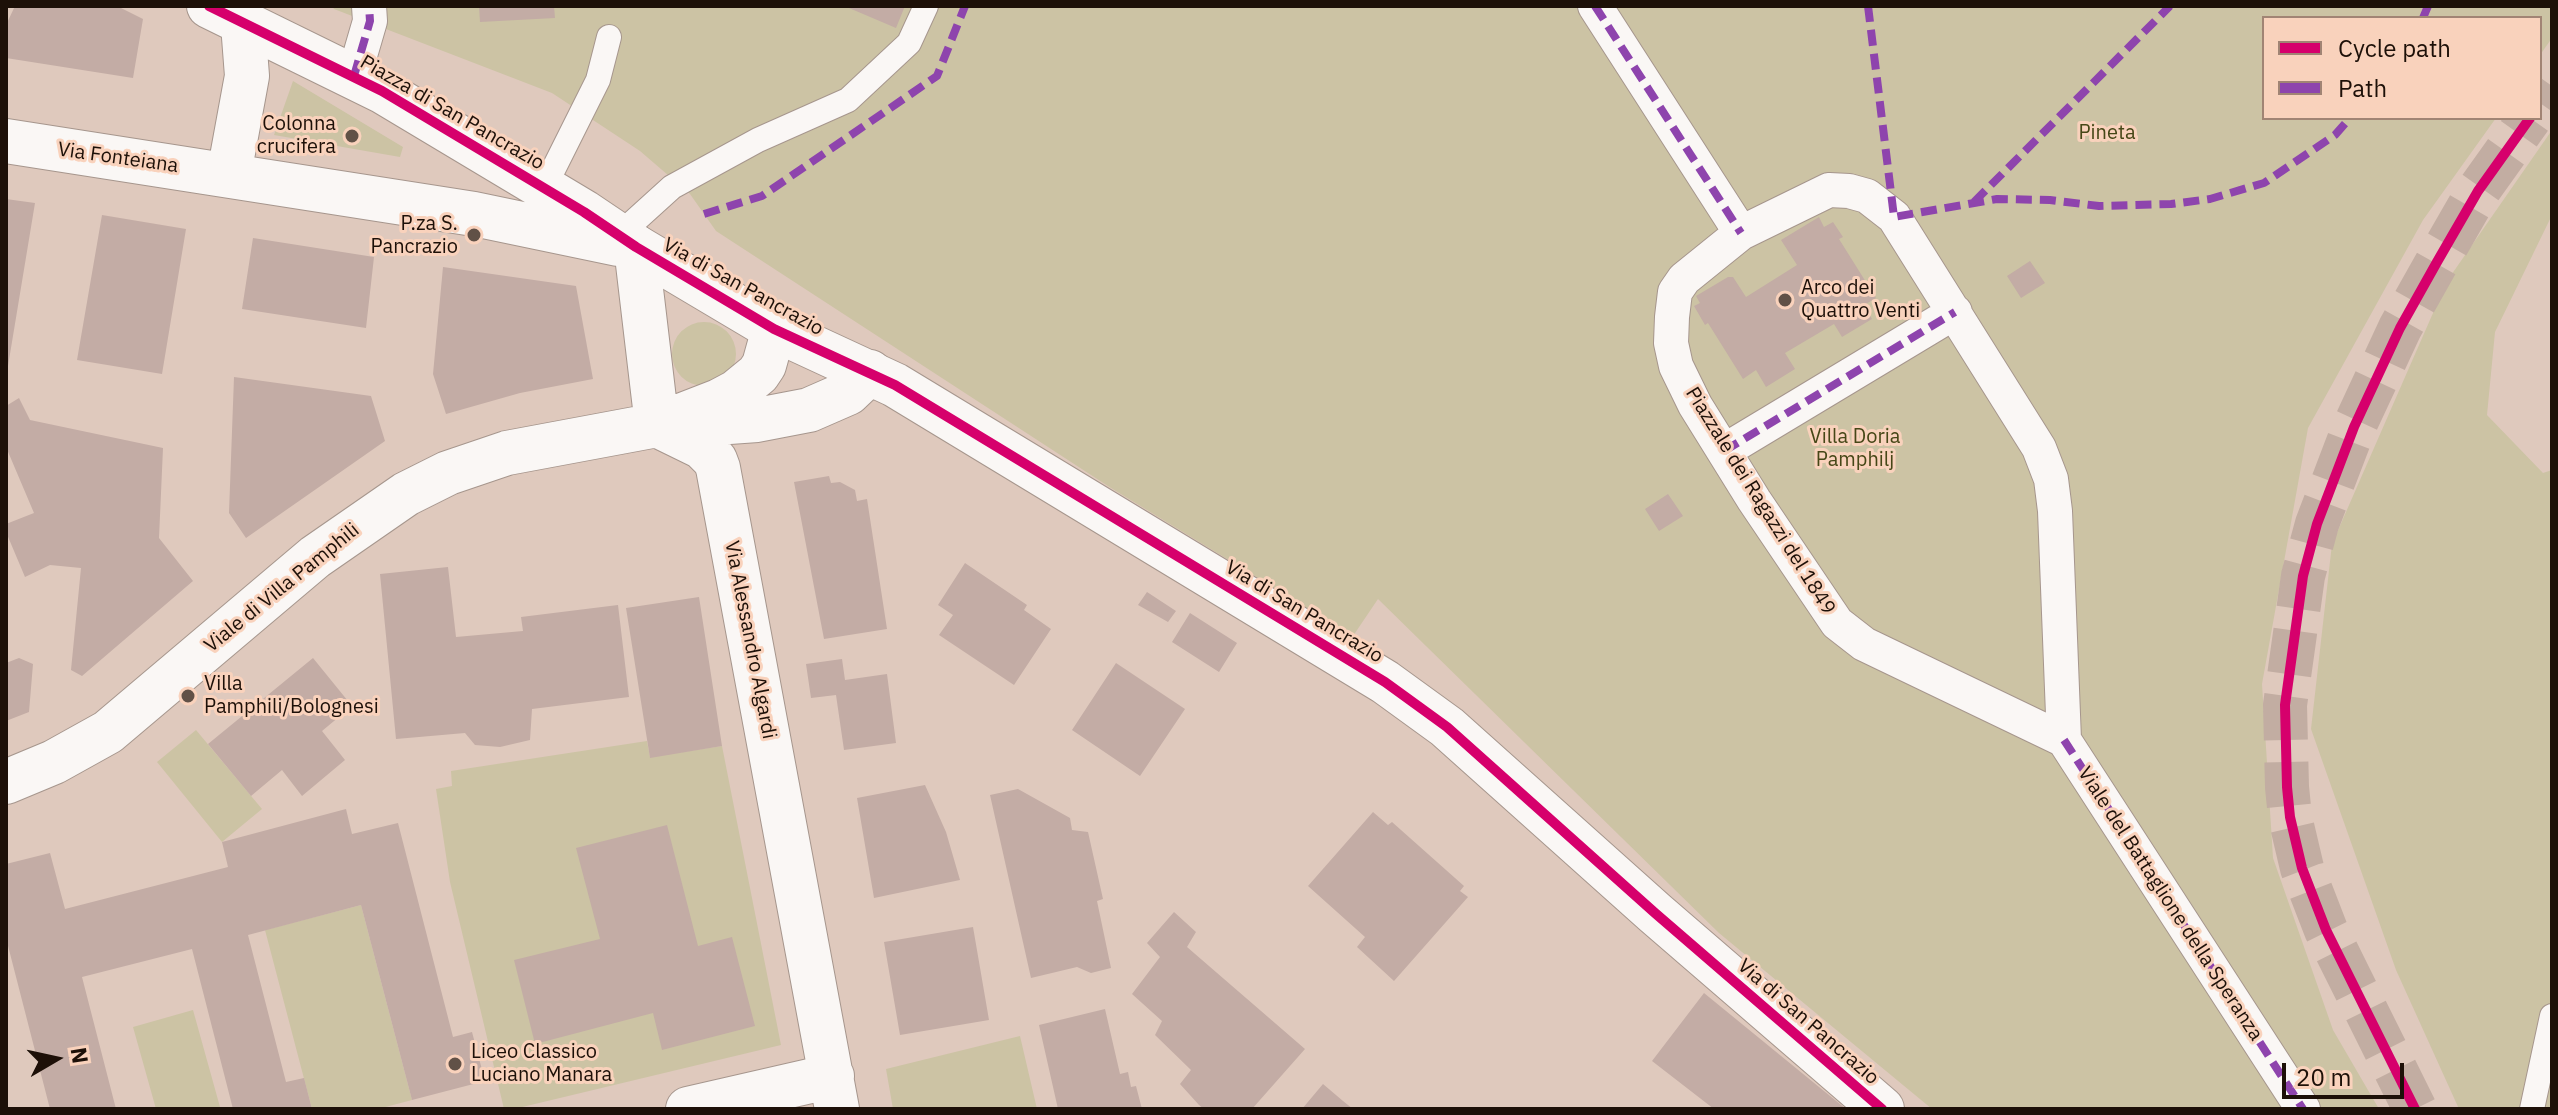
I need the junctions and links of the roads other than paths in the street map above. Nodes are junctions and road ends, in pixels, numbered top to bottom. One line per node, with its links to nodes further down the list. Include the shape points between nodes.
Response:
1 (369, 6): 6 (street, via 370,21)
2 (926, 6): 11 (lane, via 909,43 848,100 758,140 672,187)
3 (1595, 6): 10 (street)
4 (222, 12): 6 (street, Piazza di San Pancrazio); 8 (street, Piazza di San Pancrazio, via 247,76)
5 (609, 37): 9 (lane, via 598,80)
6 (354, 76): 9 (street, Piazza di San Pancrazio)
7 (6, 141): 8 (street, Via Fonteiana)
8 (229, 174): 11 (street, via 474,214 577,238)
9 (544, 188): 11 (street, Piazza di San Pancrazio)
10 (1741, 233): 12 (street, Piazzale dei Ragazzi del 1849, via 1829,190 1867,196 1894,217); 16 (street, Piazzale dei Ragazzi del 1849, via 1684,279 1675,292 1672,317 1676,366)
11 (627, 241): 13 (street, Via di San Pancrazio); 15 (street)
12 (1955, 312): 16 (street); 17 (street, Piazzale dei Ragazzi del 1849, via 2039,448 2051,479)
13 (774, 329): 14 (street, Via di San Pancrazio); 15 (street, Viale di Villa Pamphili, via 764,365 752,380 719,401)
14 (870, 372): 15 (street, via 848,393 809,410 757,420); 22 (street, Via di San Pancrazio, via 1420,705)
15 (657, 425): 18 (street, Viale di Villa Pamphili, via 507,453 406,494 315,557 108,732); 20 (street, Via Alessandro Algardi, via 702,447 718,468)
16 (1724, 451): 17 (street, Piazzale dei Ragazzi del 1849, via 1837,623 1864,644)
17 (2064, 740): 23 (street, Viale del Battaglione della Speranza)
18 (6, 782)
19 (2552, 1016): 24 (lane)
20 (834, 1093): 21 (street)
21 (688, 1109)
22 (1882, 1109)
23 (2303, 1109)
24 (2532, 1109)

